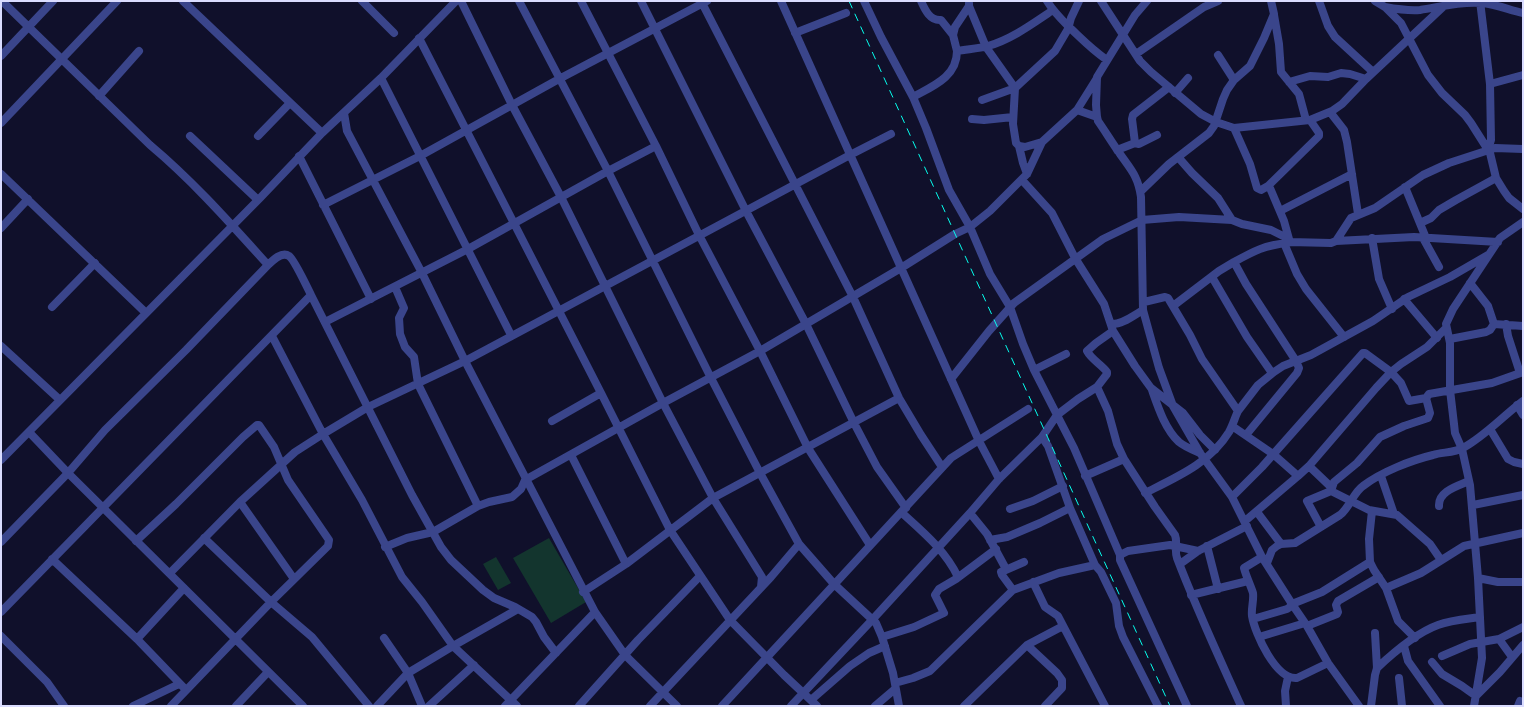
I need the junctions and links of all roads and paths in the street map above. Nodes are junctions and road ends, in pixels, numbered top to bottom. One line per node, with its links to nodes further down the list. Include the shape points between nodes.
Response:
1 (2, 1): 33 (street)
2 (54, 1): 33 (street)
3 (117, 1): 48 (street)
4 (184, 1): 65 (street)
5 (362, 1): 35 (street)
6 (456, 1): 39 (street)
7 (461, 1): 66 (street)
8 (519, 1): 55 (street)
9 (581, 1): 44 (street)
10 (641, 1): 34 (street)
11 (781, 1): 36 (street)
12 (864, 1): 63 (street)
13 (921, 1): 37 (street, via 929,15 941,20)
14 (1047, 1): 28 (street)
15 (1079, 1): 32 (street)
16 (1101, 1): 38 (street)
17 (1147, 1): 38 (street)
18 (1218, 1): 24 (street)
19 (1271, 1): 31 (street)
20 (1319, 1): 50 (street, via 1335,37)
21 (1375, 1): 27 (street)
22 (703, 2): 34 (street); 102 (street)
23 (1481, 2): 26 (street); 30 (street); 59 (street)
24 (1209, 3): 45 (street)
25 (969, 4): 37 (street); 41 (street)
26 (1445, 5): 27 (street, via 1418,10); 40 (street)
27 (1385, 7): 40 (street)
28 (1053, 10): 32 (street); 41 (street, via 1021,32)
29 (846, 13): 36 (street)
30 (1523, 13)
31 (1274, 14): 57 (street, via 1250,66); 58 (street, via 1281,72)
32 (1069, 26): 49 (street); 60 (street, via 1055,51)
33 (29, 27): 46 (street); 48 (street)
34 (656, 28): 44 (street); 111 (street)
35 (394, 33)
36 (795, 33): 92 (street)
37 (953, 35): 43 (street)
38 (1123, 35): 45 (street); 49 (street)
39 (419, 38): 53 (street); 78 (street)
40 (1410, 38): 50 (street); 89 (street, via 1435,85 1466,115)
41 (986, 47): 43 (street); 60 (street)
42 (139, 51): 62 (street)
43 (957, 51): 63 (street, via 950,73 941,82)
44 (609, 54): 55 (street); 87 (street)
45 (1136, 54): 61 (street)
46 (1, 56)
47 (1218, 56): 57 (street)
48 (62, 60): 62 (street); 75 (street)
49 (1107, 60): 52 (street)
50 (1373, 72): 56 (street)
51 (1523, 75): 59 (street)
52 (1097, 77): 67 (street); 71 (street)
53 (381, 78): 69 (street); 94 (street)
54 (1188, 78): 61 (street)
55 (559, 79): 66 (street); 96 (street)
56 (1366, 79): 58 (street, via 1341,73); 68 (street)
57 (1234, 80): 74 (street, via 1223,99)
58 (1289, 82): 73 (street, via 1299,94)
59 (1490, 84): 89 (street, via 1491,140)
60 (1015, 88): 64 (street); 70 (street)
61 (1172, 90): 74 (street); 86 (street, via 1133,116)
62 (99, 96): 119 (street)
63 (913, 97): 120 (street, via 948,190)
64 (982, 100)
65 (290, 103): 80 (street); 84 (street)
66 (512, 105): 78 (street); 106 (street)
67 (1077, 110): 71 (street); 85 (street)
68 (1330, 112): 73 (street); 98 (street, via 1344,130)
69 (344, 113): 76 (street); 79 (street)
70 (1013, 117): 72 (street); 88 (street)
71 (1097, 118): 91 (street)
72 (972, 119)
73 (1308, 120): 77 (street); 103 (street, via 1319,136)
74 (1216, 122): 77 (street); 95 (street, via 1209,133)
75 (1, 123)
76 (330, 126): 79 (street); 80 (street)
77 (1234, 128): 103 (street, via 1257,188 1261,190)
78 (466, 130): 94 (street); 118 (street)
79 (347, 131): 101 (street)
80 (322, 133): 93 (street)
81 (890, 134): 92 (street)
82 (1157, 135): 86 (street)
83 (190, 136): 108 (street)
84 (258, 136)
85 (1042, 142): 88 (street); 99 (street)
86 (1135, 143): 91 (street)
87 (656, 146): 96 (street); 122 (street)
88 (1019, 146): 99 (street)
89 (1488, 149): 90 (street); 100 (street); 104 (street, via 1449,163)
90 (1523, 149)
91 (1117, 150): 105 (street, via 1134,172)
92 (850, 155): 102 (street); 136 (street)
93 (299, 156): 108 (street); 109 (street)
94 (420, 156): 101 (street); 128 (street)
95 (1178, 157): 105 (street); 115 (street, via 1218,198)
96 (608, 171): 106 (street); 131 (street)
97 (1, 174): 107 (street)
98 (1352, 174): 112 (street); 113 (street)
99 (1025, 177): 120 (street); 130 (street, via 1052,213)
100 (1496, 178): 110 (street, via 1510,198); 117 (street)
101 (374, 181): 109 (street); 137 (street)
102 (794, 185): 111 (street); 143 (street)
103 (1268, 186): 112 (street)
104 (1405, 187): 113 (street, via 1375,208); 117 (street)
105 (1141, 191): 114 (street)
106 (561, 197): 118 (street); 140 (street)
107 (28, 199): 121 (street); 133 (street)
108 (258, 200): 119 (street)
109 (323, 205): 144 (street)
110 (1523, 208)
111 (746, 211): 122 (street); 154 (street)
112 (1280, 211): 126 (street)
113 (1358, 214): 125 (street, via 1351,218)
114 (1142, 220): 115 (street, via 1179,217); 130 (street, via 1103,239); 146 (street)
115 (1232, 220): 126 (street, via 1271,230)
116 (1523, 222): 127 (street)
117 (1420, 223): 124 (street)
118 (514, 224): 128 (street); 151 (street)
119 (233, 225): 134 (street); 152 (street)
120 (970, 227): 136 (street); 149 (street, via 990,274)
121 (1, 228)
122 (699, 235): 131 (street); 166 (street)
123 (1372, 238): 124 (street); 125 (street); 150 (street, via 1379,279)
124 (1424, 238): 127 (street); 135 (street)
125 (1336, 241): 126 (street)
126 (1288, 242): 132 (street, via 1268,245); 162 (street, via 1297,274)
127 (1498, 242): 129 (street)
128 (468, 249): 137 (street); 160 (street)
129 (1489, 255): 139 (street); 145 (street)
130 (1075, 258): 149 (street); 158 (street, via 1104,304)
131 (652, 262): 140 (street); 174 (street)
132 (1234, 262): 138 (street); 169 (street)
133 (95, 264): 148 (street); 152 (street)
134 (268, 265): 142 (street, via 282,255 290,256); 215 (street)
135 (1439, 267)
136 (901, 268): 143 (street); 175 (street)
137 (422, 273): 141 (street); 168 (street)
138 (1212, 277): 147 (street); 173 (street)
139 (1470, 283): 155 (street, via 1488,306); 159 (street, via 1452,309)
140 (606, 286): 151 (street); 184 (street)
141 (394, 287): 144 (street); 176 (street, via 404,308 399,318 400,334 414,357)
142 (311, 295): 153 (street); 161 (street)
143 (853, 297): 154 (street); 181 (street)
144 (371, 299): 153 (street)
145 (1404, 299): 150 (street); 163 (street)
146 (1144, 306): 147 (street, via 1166,297); 158 (street); 186 (street, via 1159,368)
147 (1173, 306): 189 (street, via 1202,359)
148 (52, 307)
149 (1010, 307): 170 (street); 175 (street)
150 (1392, 309): 162 (street)
151 (558, 310): 160 (street); 180 (street)
152 (146, 313): 183 (street)
153 (325, 322): 187 (street)
154 (806, 324): 166 (street); 193 (street)
155 (1494, 324): 156 (street); 164 (street, via 1486,332)
156 (1506, 324): 157 (street); 172 (street)
157 (1523, 326)
158 (1112, 328): 177 (street, via 1087,352 1108,372); 178 (street)
159 (1446, 328): 163 (street); 164 (street)
160 (511, 335): 168 (street)
161 (272, 336): 198 (street); 234 (street)
162 (1344, 337): 169 (street)
163 (1437, 338): 171 (street)
164 (1450, 339): 179 (street)
165 (1, 346): 183 (street)
166 (760, 351): 174 (street); 202 (street)
167 (1066, 354): 170 (street)
168 (465, 361): 176 (street); 221 (street)
169 (1296, 361): 173 (street); 199 (street, via 1297,374)
170 (1034, 370): 190 (street)
171 (1391, 372): 182 (street, via 1402,384 1409,401); 207 (street, via 1363,353); 213 (street)
172 (1522, 372): 179 (street, via 1492,383)
173 (1272, 374): 189 (street, via 1258,385)
174 (711, 378): 184 (street); 216 (street)
175 (951, 379): 201 (street)
176 (418, 384): 187 (street); 232 (street)
177 (1097, 388): 190 (street); 208 (street)
178 (1151, 388): 186 (street); 205 (street, via 1170,429 1180,442)
179 (1450, 390): 182 (street, via 1429,394); 203 (street, via 1454,424)
180 (601, 393): 192 (street); 195 (street)
181 (899, 398): 193 (street); 214 (street)
182 (1426, 398): 224 (street, via 1428,418 1380,437 1334,482)
183 (60, 400): 197 (street)
184 (663, 403): 195 (street); 228 (street)
185 (1520, 403): 191 (street); 196 (street)
186 (1173, 406): 204 (street); 205 (street)
187 (368, 407): 198 (street); 245 (street)
188 (1028, 409): 201 (street)
189 (1238, 410): 194 (street)
190 (1057, 415): 200 (street); 217 (street)
191 (1523, 415)
192 (552, 420)
193 (854, 423): 202 (street); 237 (street)
194 (1232, 426): 199 (street); 204 (street)
195 (618, 428): 206 (street); 244 (street)
196 (1490, 429): 203 (street); 211 (street, via 1508,459)
197 (29, 432): 209 (street); 215 (street)
198 (323, 434): 212 (street, via 295,452); 257 (street)
199 (1246, 435): 207 (street)
200 (1042, 437): 220 (street); 223 (street)
201 (979, 441): 214 (street, via 956,453); 220 (street)
202 (808, 448): 216 (street); 254 (street)
203 (1462, 449): 219 (street, via 1434,454); 222 (street)
204 (1215, 450): 210 (street)
205 (1200, 453): 210 (street)
206 (571, 454): 221 (street); 267 (street)
207 (1273, 454): 218 (street); 227 (street)
208 (1124, 459): 217 (street); 225 (street)
209 (1, 460)
210 (1205, 460): 225 (street); 227 (street)
211 (1523, 464)
212 (282, 465): 229 (street); 249 (street, via 270,441 256,426); 278 (street, via 288,480 330,543)
213 (1309, 466): 218 (street); 224 (street)
214 (942, 467): 237 (street)
215 (68, 473): 234 (street); 250 (street)
216 (760, 474): 228 (street); 252 (street)
217 (1085, 476): 261 (street)
218 (1298, 476): 239 (street)
219 (1381, 476): 230 (street, via 1362,486); 241 (street)
220 (999, 479): 240 (street)
221 (526, 480): 232 (street, via 512,497); 288 (street)
222 (1469, 481): 231 (street); 233 (street, via 1443,494)
223 (1063, 486): 235 (street); 236 (street)
224 (1331, 489): 230 (street); 243 (street, via 1307,501)
225 (1146, 493): 255 (street, via 1176,535)
226 (1523, 495): 231 (street)
227 (1232, 497): 242 (street)
228 (713, 498): 244 (street); 273 (street)
229 (240, 502): 247 (street); 278 (street)
230 (1352, 502): 238 (street); 243 (street, via 1345,511)
231 (1473, 504): 251 (street)
232 (478, 506): 245 (street)
233 (1438, 506)
234 (103, 508): 249 (street); 262 (street)
235 (1070, 508): 248 (street, via 1007,537); 269 (street)
236 (1010, 509)
237 (904, 510): 254 (street); 258 (street)
238 (1372, 511): 241 (street); 266 (street)
239 (1257, 512): 242 (street); 253 (street)
240 (970, 513): 248 (street); 258 (street)
241 (1394, 514): 264 (street, via 1430,544)
242 (1246, 524): 256 (street); 263 (street)
243 (1321, 527): 253 (street, via 1295,543)
244 (670, 530): 267 (street); 272 (street)
245 (433, 532): 257 (street); 292 (street, via 451,560 483,590)
246 (1523, 534): 251 (street)
247 (204, 538): 271 (street); 290 (street)
248 (990, 540): 259 (street)
249 (136, 541): 271 (street)
250 (1, 542)
251 (1474, 543): 264 (street); 277 (street)
252 (799, 544): 274 (street); 282 (street)
253 (1281, 544): 263 (street)
254 (870, 545): 282 (street)
255 (1176, 546): 260 (street); 261 (street, via 1128,551); 268 (street)
256 (1207, 546): 260 (street); 286 (street)
257 (385, 547): 313 (street, via 402,577)
258 (939, 547): 275 (street); 296 (street)
259 (996, 550): 270 (street); 275 (street)
260 (1198, 551): 268 (street)
261 (1120, 555): 361 (street)
262 (52, 559): 293 (street); 308 (street)
263 (1264, 560): 279 (street, via 1244,568); 291 (street)
264 (1441, 560): 285 (street, via 1421,573)
265 (1024, 562): 270 (street)
266 (1370, 562): 276 (street); 291 (street, via 1322,592)
267 (626, 564): 288 (street)
268 (1180, 564): 289 (street)
269 (1095, 565): 280 (street); 360 (street, via 1116,604 1123,637)
270 (1006, 569): 287 (street, via 1001,573)
271 (170, 574): 284 (street)
272 (700, 576): 298 (street); 318 (street)
273 (762, 577): 274 (street); 283 (street)
274 (771, 577): 283 (street)
275 (958, 577): 305 (street, via 936,593 944,613)
276 (1379, 577): 285 (street); 299 (street, via 1338,601 1337,614)
277 (1478, 578): 281 (street); 295 (street)
278 (294, 579): 290 (street)
279 (1248, 581): 286 (street); 297 (street, via 1253,596)
280 (1033, 582): 287 (street); 300 (street, via 1045,607 1055,613)
281 (1523, 582)
282 (834, 584): 296 (street); 319 (street)
283 (761, 587): 298 (street)
284 (184, 588): 308 (street); 309 (street)
285 (1386, 588): 307 (street, via 1397,618)
286 (1218, 589): 289 (street)
287 (1013, 590): 333 (street, via 930,670)
288 (584, 592): 294 (street)
289 (1191, 595): 362 (street)
290 (271, 602): 309 (street); 345 (street, via 312,637)
291 (1292, 604): 297 (street, via 1287,609); 299 (street)
292 (518, 609): 313 (street); 317 (street, via 536,622)
293 (1, 612)
294 (594, 612): 317 (street); 318 (street)
295 (1480, 617): 307 (street, via 1439,625); 311 (street)
296 (873, 619): 305 (street); 321 (street)
297 (1253, 619): 304 (street)
298 (730, 620): 319 (street); 335 (street)
299 (1306, 624): 304 (street); 324 (street)
300 (1063, 626): 312 (street); 359 (street)
301 (1523, 627): 310 (street)
302 (1376, 633): 326 (street)
303 (1, 636): 341 (street, via 47,682)
304 (1258, 636): 330 (street, via 1268,655)
305 (882, 637): 314 (street)
306 (384, 638): 329 (street)
307 (1415, 638): 315 (street)
308 (136, 639): 332 (street)
309 (235, 639): 328 (street); 334 (street)
310 (1499, 639): 311 (street); 322 (street)
311 (1481, 642): 320 (street, via 1462,646); 337 (street, via 1482,658)
312 (1026, 645): 357 (street); 358 (street, via 1062,680 1062,688)
313 (453, 646): 325 (street); 329 (street)
314 (885, 646): 327 (street, via 859,659); 333 (street)
315 (1404, 646): 326 (street); 367 (street, via 1408,662)
316 (1521, 651): 322 (street)
317 (556, 653): 338 (street)
318 (625, 655): 335 (street); 350 (street)
319 (766, 656): 336 (street); 353 (street)
320 (1442, 656)
321 (838, 657): 327 (street); 336 (street)
322 (1512, 657): 337 (street)
323 (1432, 662): 337 (street, via 1442,674 1462,686)
324 (1328, 663): 330 (street, via 1297,678); 364 (street)
325 (474, 665): 338 (street); 348 (street)
326 (1377, 668): 365 (street)
327 (845, 671): 339 (street)
328 (268, 672): 340 (street); 344 (street)
329 (408, 673): 346 (street); 347 (street)
330 (1288, 677): 363 (street, via 1284,691)
331 (1399, 678): 366 (street)
332 (179, 684): 334 (street); 342 (street)
333 (895, 686): 355 (street); 356 (street)
334 (186, 690): 343 (street)
335 (662, 692): 351 (street); 352 (street)
336 (803, 694): 339 (street); 354 (street)
337 (1473, 702)
338 (508, 703): 349 (street)
339 (814, 703)
340 (302, 705)
341 (64, 706)
342 (134, 706)
343 (171, 706)
344 (236, 706)
345 (369, 706)
346 (377, 706)
347 (422, 706)
348 (429, 706)
349 (517, 706)
350 (579, 706)
351 (650, 706)
352 (677, 706)
353 (722, 706)
354 (791, 706)
355 (875, 706)
356 (899, 706)
357 (964, 706)
358 (1045, 706)
359 (1105, 706)
360 (1158, 706)
361 (1186, 706)
362 (1241, 706)
363 (1286, 706)
364 (1359, 706)
365 (1371, 706)
366 (1402, 706)
367 (1440, 706)

